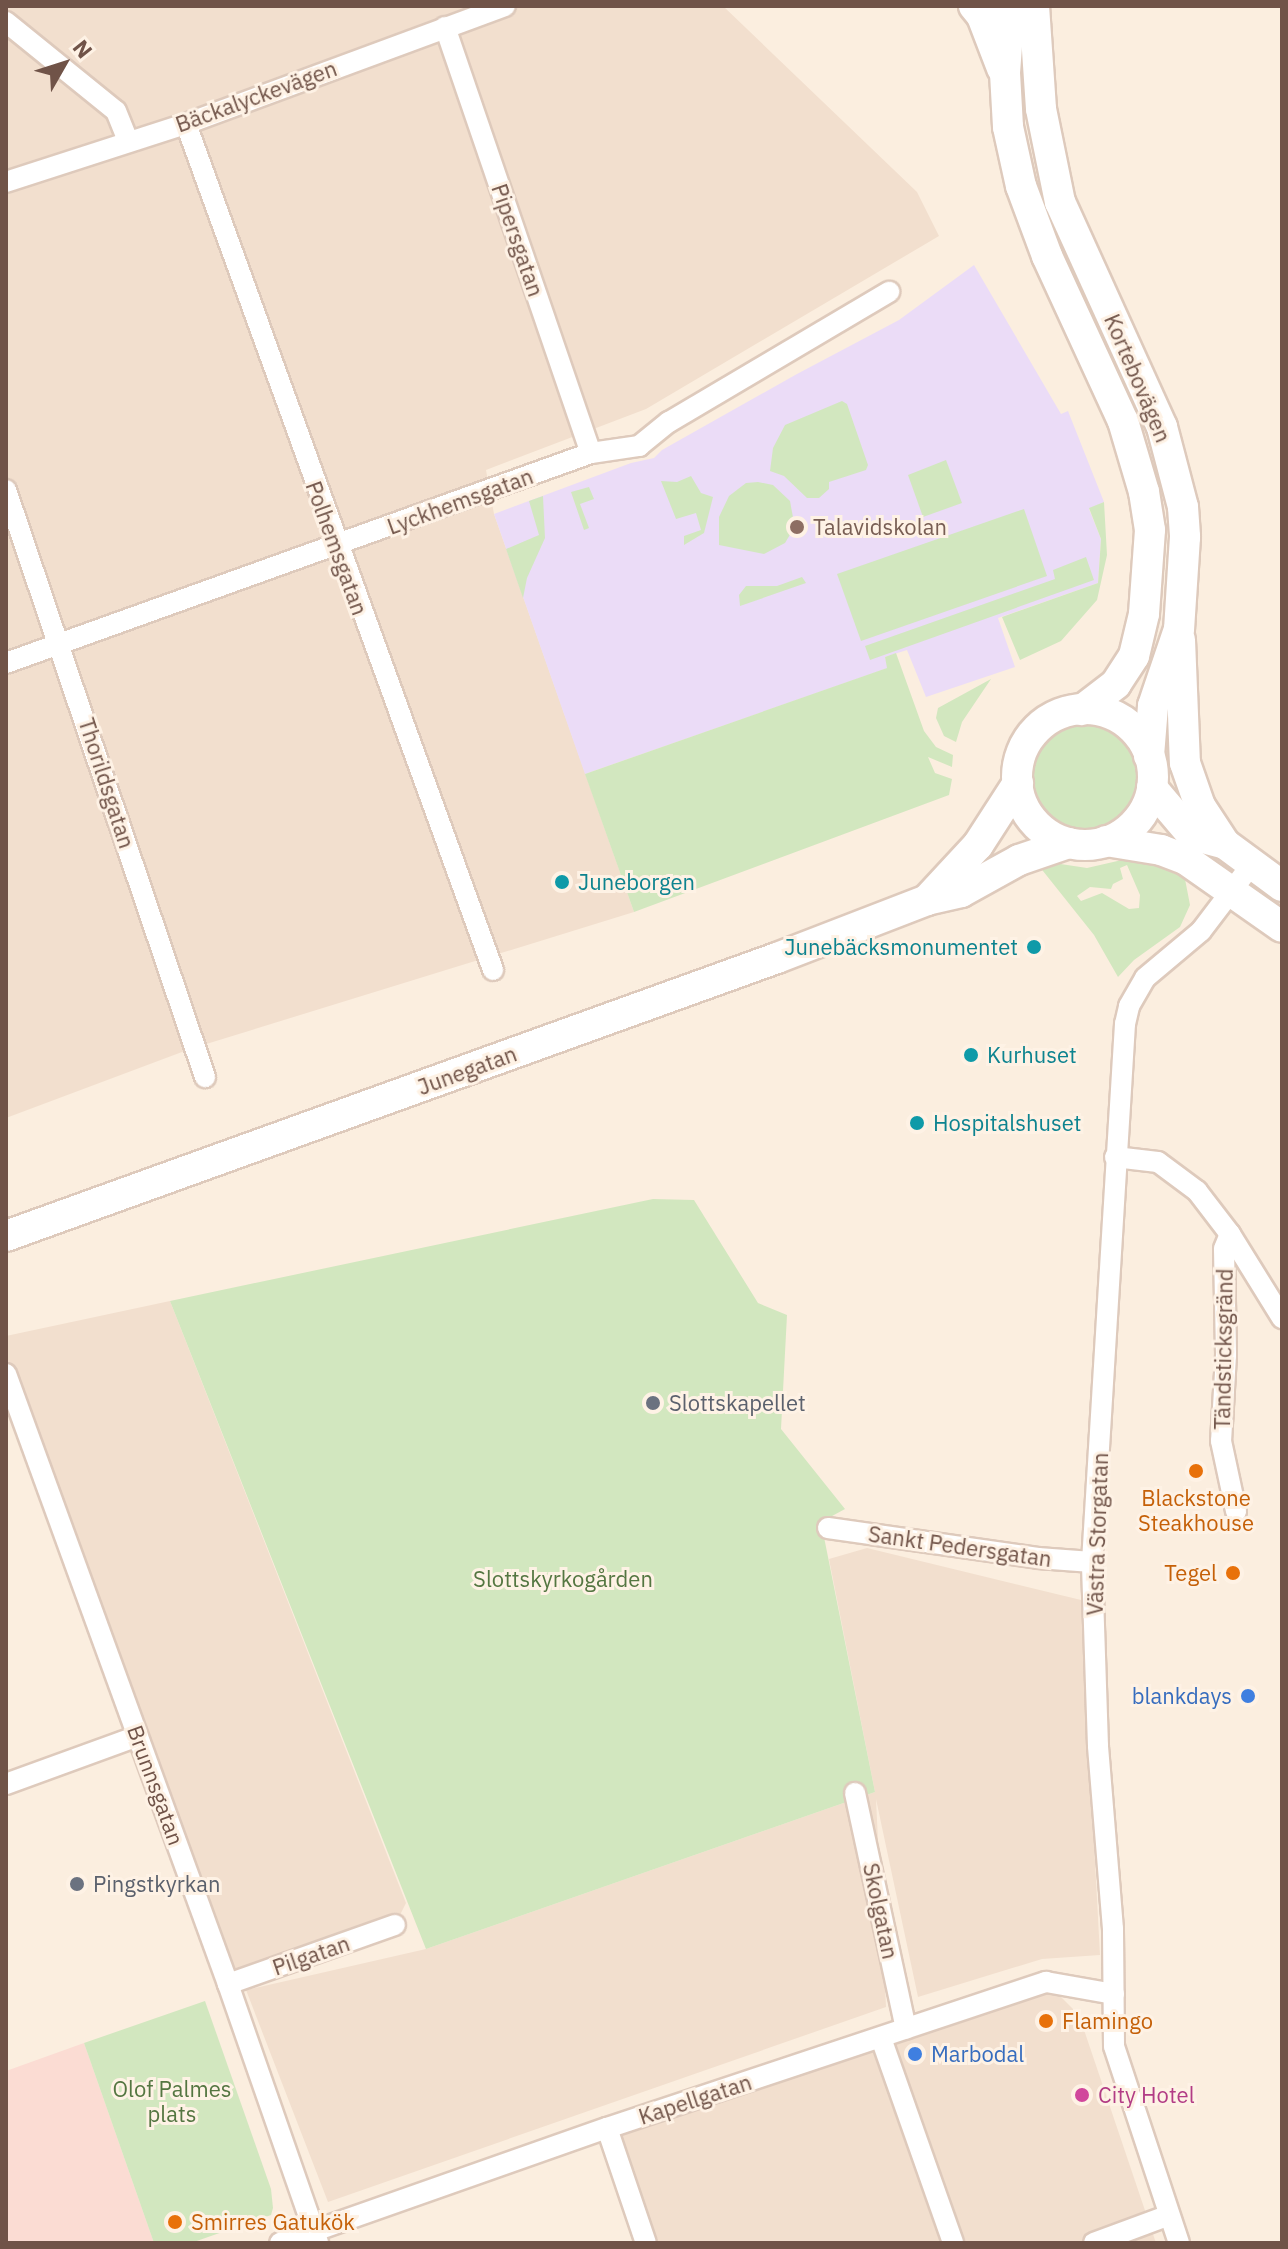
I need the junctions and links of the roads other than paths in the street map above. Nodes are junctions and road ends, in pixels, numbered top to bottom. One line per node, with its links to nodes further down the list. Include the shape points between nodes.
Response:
1 (505, 6): 6 (street, Bäckalyckevägen)
2 (974, 6): 7 (street)
3 (1010, 6): 7 (street, Kortebovägen)
4 (1034, 6): 15 (street, Kortebovägen, via 1041,109 1060,202 1150,400 1175,469 1185,537)
5 (6, 22): 9 (street, via 116,111)
6 (445, 27): 8 (street, Bäckalyckevägen); 12 (street, Pipersgatan)
7 (1005, 73): 18 (street, Kortebovägen, via 1008,127 1021,186 1047,256 1123,421 1150,530 1144,614 1134,656 1116,684)
8 (186, 124): 9 (street, Bäckalyckevägen); 14 (street, Polhemsgatan)
9 (128, 141): 10 (street, Bäckalyckevägen)
10 (6, 182)
11 (889, 292): 12 (street, Lyckhemsgatan, via 669,422 639,446)
12 (591, 453): 14 (street, Lyckhemsgatan)
13 (6, 490): 16 (street, Thorildsgatan)
14 (336, 546): 16 (street, Lyckhemsgatan); 30 (street, Polhemsgatan)
15 (1179, 629): 19 (street, Kortebovägen, via 1153,706); 24 (street, via 1185,763 1200,806)
16 (61, 644): 17 (street, Lyckhemsgatan); 31 (street, Thorildsgatan)
17 (6, 663)
18 (1082, 710): 19 (street, via 1123,721); 20 (street, via 1055,716 1034,733 1020,756)
19 (1149, 756): 21 (street)
20 (1018, 783): 23 (street, via 1031,818); 28 (street, Junegatan, via 978,845)
21 (1152, 788): 22 (street, via 1133,825); 24 (street, via 1192,835)
22 (1106, 841): 23 (street); 27 (street, via 1185,859)
23 (1069, 843): 28 (street, Junegatan, via 1019,860 961,892)
24 (1225, 844): 25 (street)
25 (1252, 864): 26 (street); 27 (street, Västra Storgatan)
26 (1282, 886)
27 (1232, 891): 29 (street); 32 (street, Västra Storgatan, via 1201,931 1163,961 1134,994 1122,1041)
28 (927, 900): 34 (street, Junegatan)
29 (1282, 927)
30 (493, 970)
31 (205, 1077)
32 (1115, 1157): 33 (street, via 1158,1162 1197,1191); 39 (street, Västra Storgatan)
33 (1230, 1234): 35 (street); 37 (street, Tändsticksgränd, via 1224,1249 1221,1441)
34 (6, 1236)
35 (1282, 1318)
36 (6, 1374): 40 (street, Brunnsgatan)
37 (1236, 1511)
38 (828, 1528): 39 (street, Sankt Pedersgatan)
39 (1092, 1562): 45 (street, Västra Storgatan)
40 (138, 1736): 41 (street); 44 (street, Brunnsgatan)
41 (6, 1784)
42 (855, 1793): 46 (street, Skolgatan)
43 (395, 1925): 44 (street, Pilgatan)
44 (228, 1984): 50 (street, Brunnsgatan)
45 (1114, 1994): 46 (street, Kapellgatan, via 1046,1982); 49 (street, Västra Storgatan, via 1114,2046)
46 (906, 2029): 47 (street, Kapellgatan)
47 (881, 2038): 48 (street, Kapellgatan); 53 (street)
48 (607, 2128): 50 (street, Kapellgatan); 52 (street)
49 (1167, 2216): 54 (street); 55 (street, Västra Storgatan)
50 (316, 2237): 51 (street, Kapellgatan)
51 (280, 2243)
52 (646, 2243)
53 (953, 2243)
54 (1094, 2243)
55 (1179, 2243)

